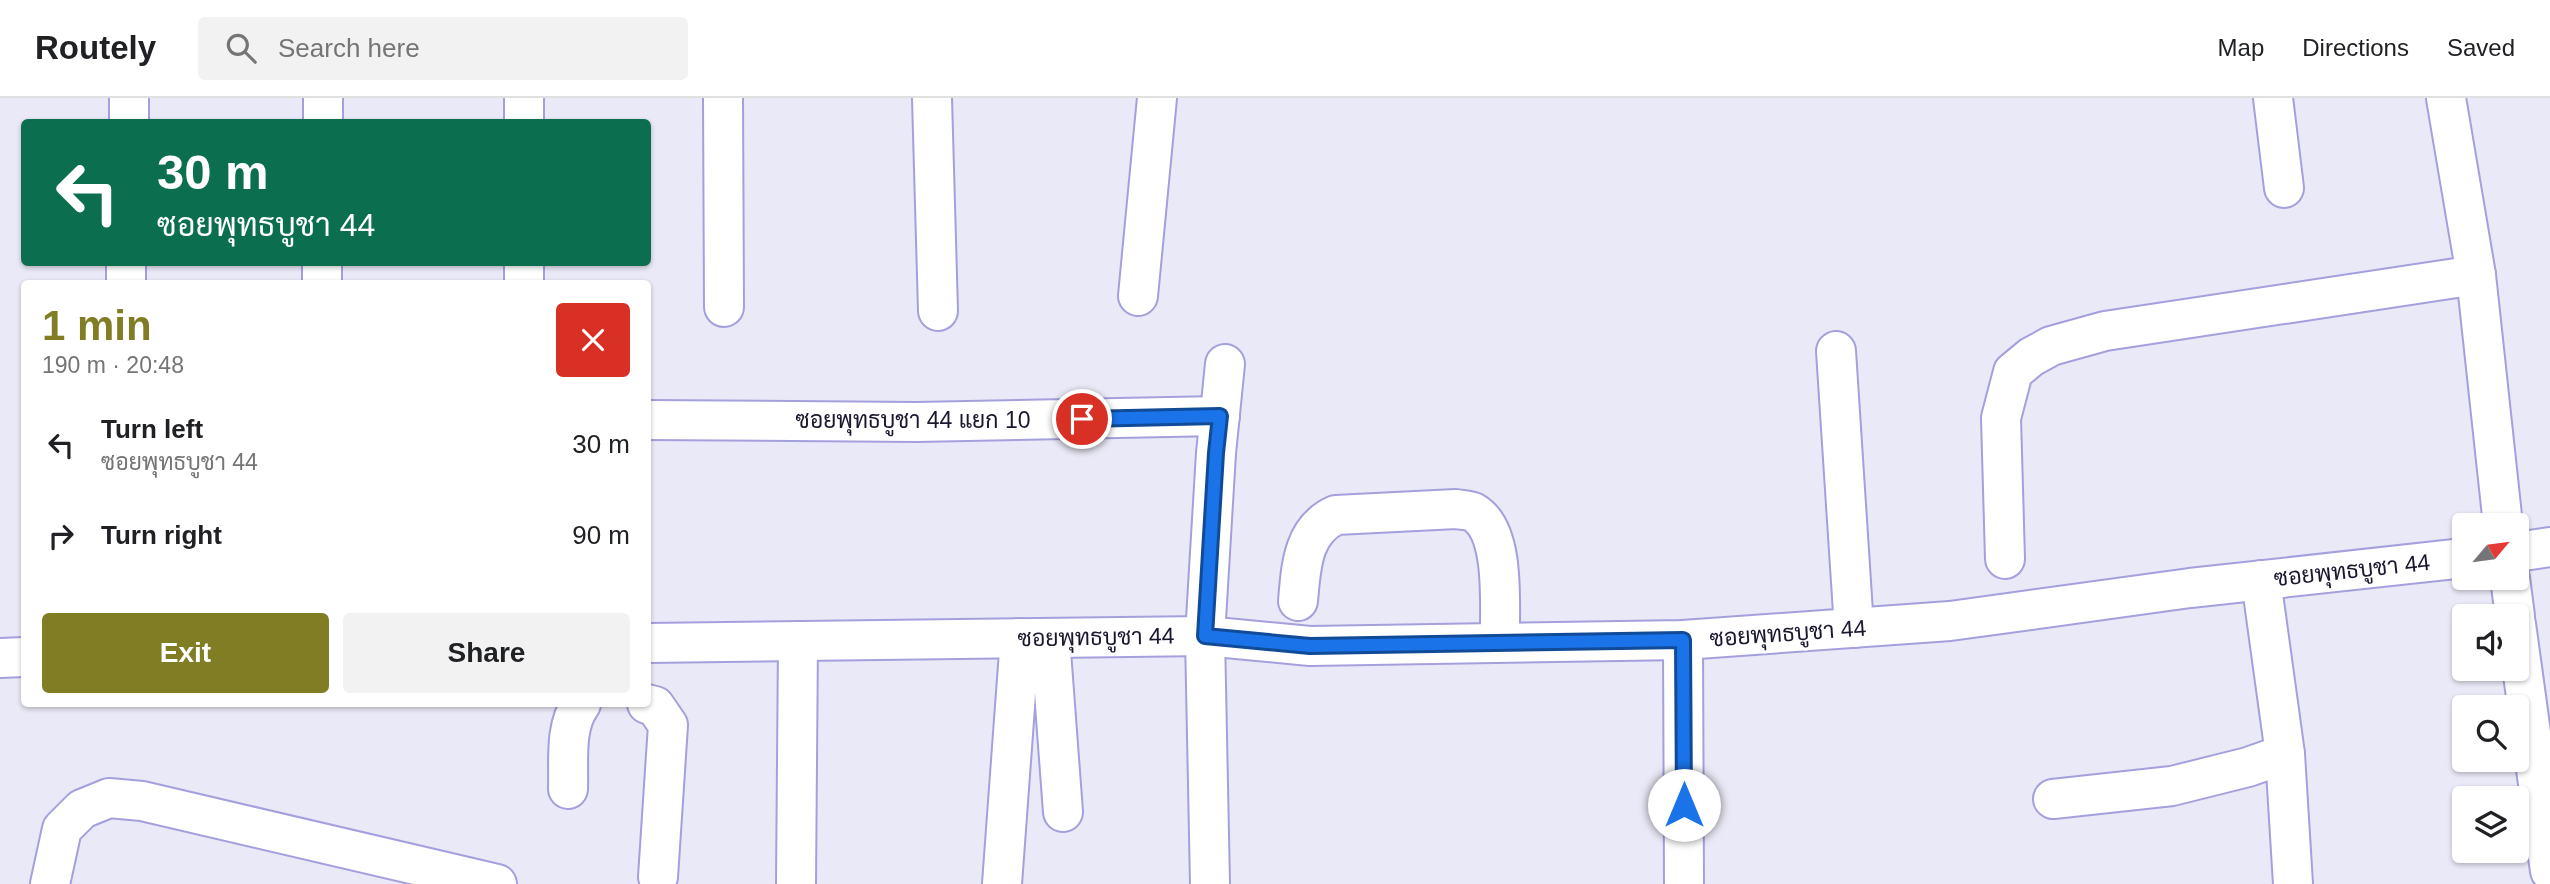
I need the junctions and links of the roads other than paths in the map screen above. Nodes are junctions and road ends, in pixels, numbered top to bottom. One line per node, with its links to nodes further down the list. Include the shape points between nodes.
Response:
1 (129, 98): 9 (street)
2 (323, 98): 10 (street)
3 (524, 98): 11 (street)
4 (723, 98): 15 (street)
5 (932, 98): 16 (street)
6 (1157, 98): 14 (street)
7 (2273, 98): 12 (street)
8 (2446, 98): 13 (street)
9 (128, 119)
10 (323, 119)
11 (524, 119)
12 (2284, 188)
13 (2476, 275): 21 (street); 24 (street, via 2105,331 2051,346 2031,357 2013,372 2001,418)
14 (1138, 296)
15 (724, 307)
16 (938, 311)
17 (1836, 351): 28 (street)
18 (1225, 363): 19 (street)
19 (1220, 416): 20 (street, ซอยพุทธบูชา 44 แยก 10, via 916,422); 29 (street)
20 (651, 420)
21 (2502, 513)
22 (2550, 547): 23 (street)
23 (2529, 550)
24 (2006, 559)
25 (2452, 559): 26 (street, ซอยพุทธบูชา 44)
26 (2261, 580): 28 (street, ซอยพุทธบูชา 44, via 1950,621); 40 (street)
27 (1298, 601): 33 (street, via 1303,555 1326,520 1336,515 1472,512 1489,529 1498,555)
28 (1854, 628): 31 (street, ซอยพุทธบูชา 44)
29 (1205, 636): 30 (street, ซอยพุทธบูชา 44); 33 (street, ซอยพุทธบูชา 44, via 1310,646); 50 (street)
30 (1035, 638): 32 (street, ซอยพุทธบูชา 44); 43 (street); 49 (street)
31 (1683, 640): 33 (street, ซอยพุทธบูชา 44); 51 (street)
32 (798, 641): 34 (street, ซอยพุทธบูชา 44); 48 (street)
33 (1500, 642)
34 (651, 643)
35 (21, 657): 36 (street)
36 (0, 658)
37 (2524, 681): 44 (street)
38 (651, 705): 45 (street, via 668,725)
39 (579, 707): 41 (street, via 570,731)
40 (2285, 754): 42 (street, via 2172,786); 52 (street)
41 (568, 789)
42 (2053, 799)
43 (1063, 812)
44 (2550, 871)
45 (658, 877)
46 (50, 884): 47 (street, via 62,829 82,809 108,798 142,801)
47 (497, 884)
48 (796, 884)
49 (1002, 884)
50 (1210, 884)
51 (1684, 884)
52 (2293, 884)

